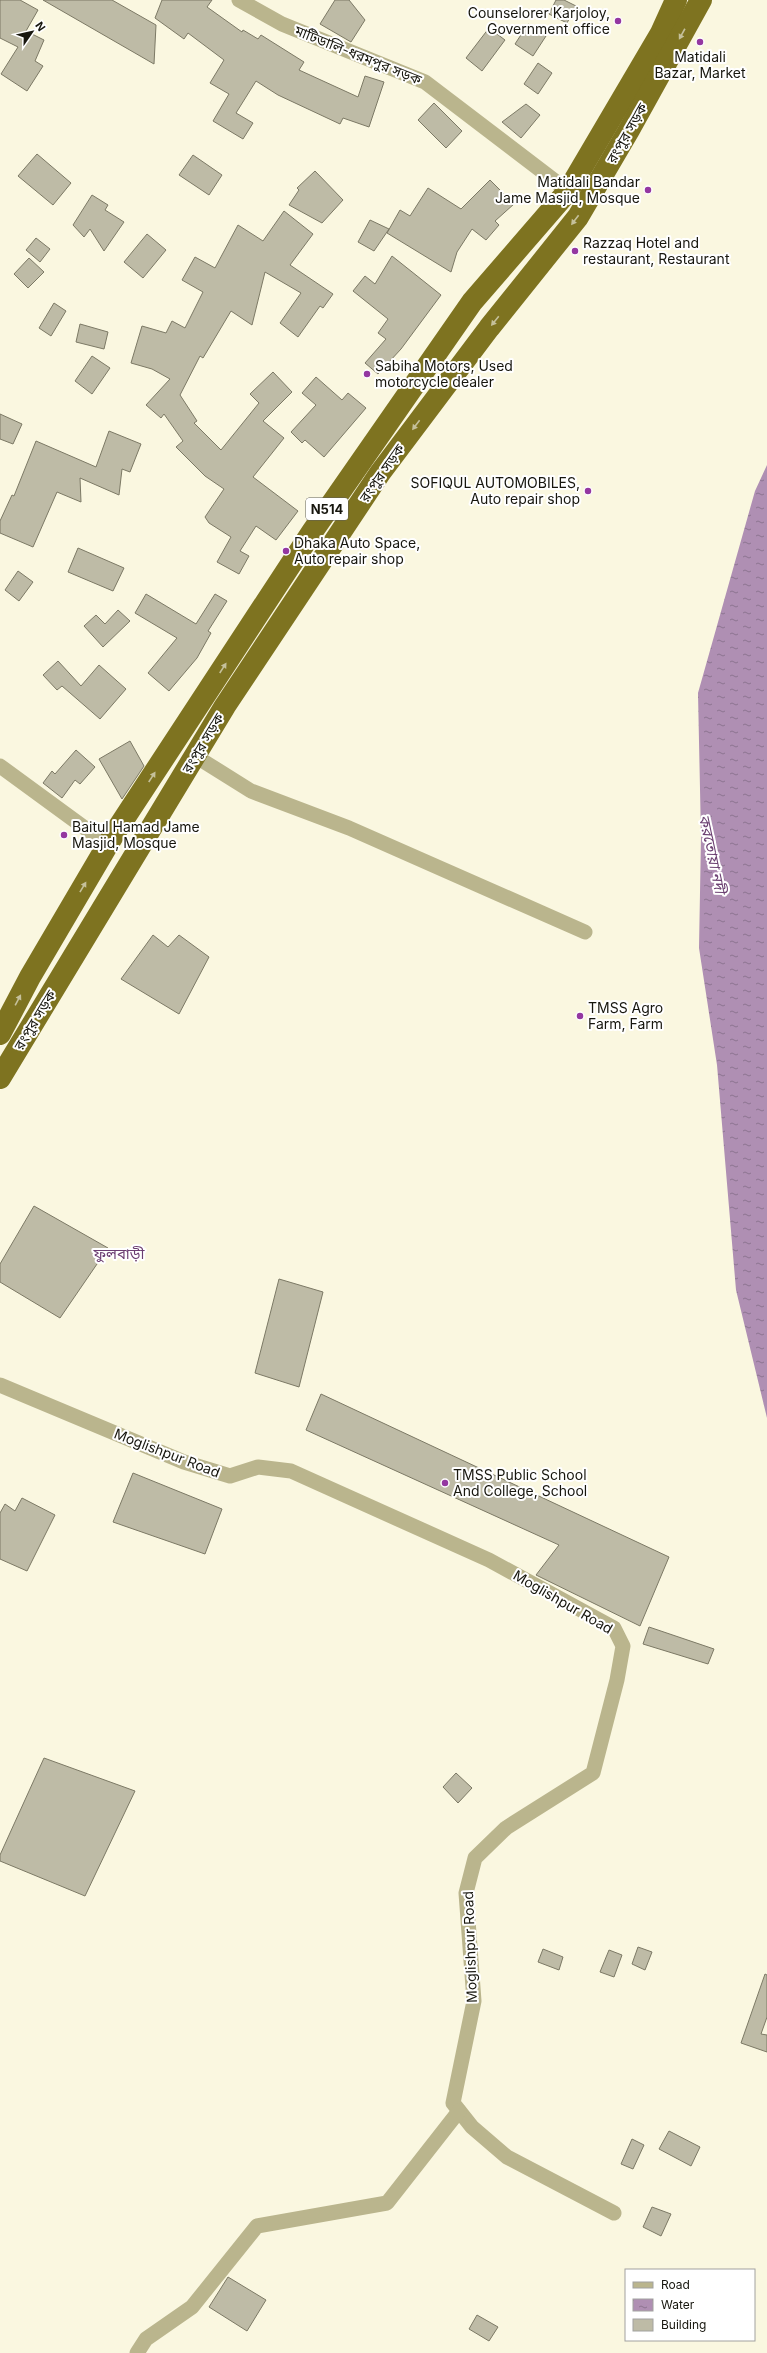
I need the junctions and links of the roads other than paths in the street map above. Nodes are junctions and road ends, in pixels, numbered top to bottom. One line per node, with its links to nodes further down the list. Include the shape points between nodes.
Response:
1 (239, 0): 4 (street, মাটিডালি-ধরমপুর সড়ক, via 282,24 425,82)
2 (676, 0): 4 (highway, রংপুর সড়ক / N514, via 661,33)
3 (701, 0): 5 (highway, রংপুর সড়ক / N514, one-way to 5, via 578,217 489,328 380,473 225,706)
4 (568, 191): 7 (highway, রংপুর সড়ক / N514, one-way to 4, via 312,532 467,309)
5 (195, 756): 8 (street, via 251,791 348,828); 10 (highway, রংপুর সড়ক / N514)
6 (0, 766): 7 (street)
7 (108, 845): 9 (highway, রংপুর সড়ক / N514, one-way to 7, via 30,977)
8 (585, 932)
9 (0, 1034)
10 (0, 1078)
11 (0, 1385): 12 (street, Moglishpur Road, via 184,1462 230,1476 258,1467 291,1471 490,1560 614,1628 623,1646 593,1773 506,1828 475,1858 466,1893 474,2001 453,2102)
12 (459, 2110): 13 (street, Moglishpur Road, via 472,2127 507,2157); 14 (street, via 387,2203 257,2226 192,2307 146,2339)
13 (614, 2213)
14 (137, 2353)

